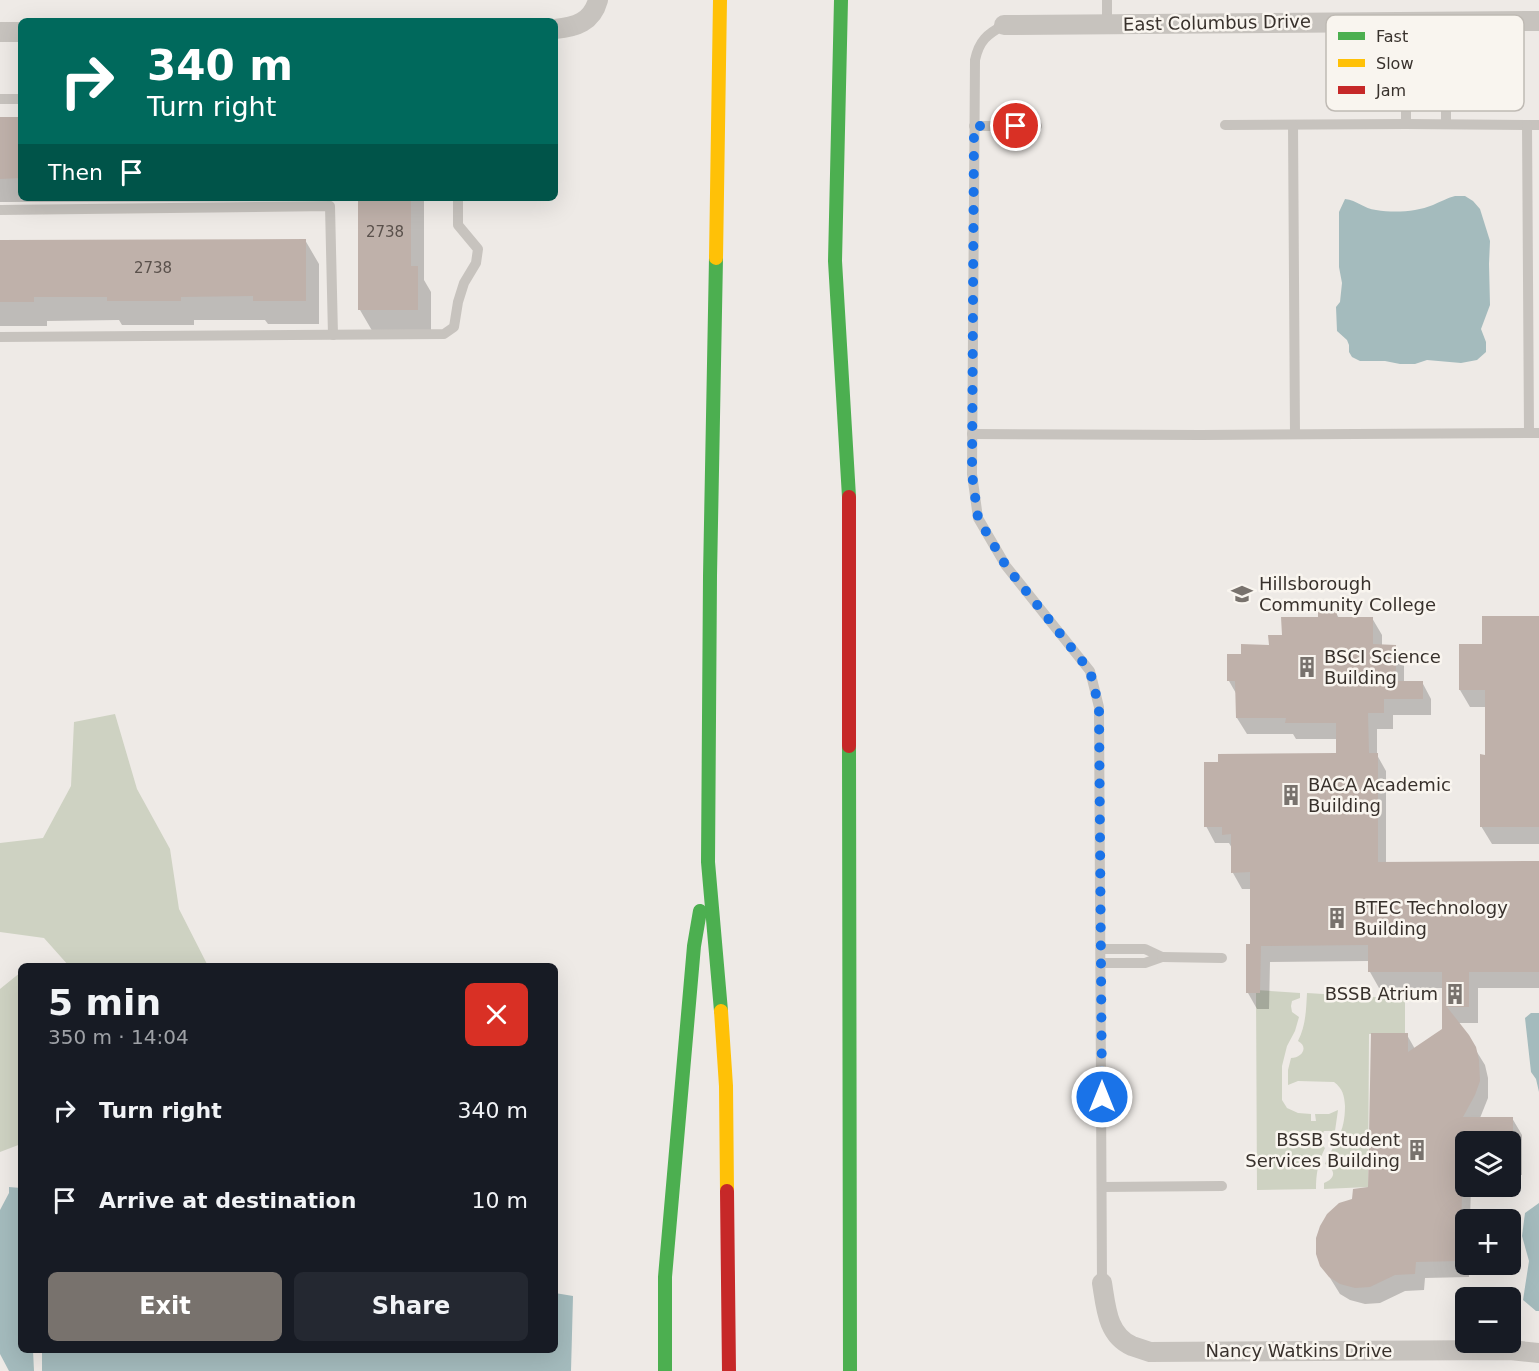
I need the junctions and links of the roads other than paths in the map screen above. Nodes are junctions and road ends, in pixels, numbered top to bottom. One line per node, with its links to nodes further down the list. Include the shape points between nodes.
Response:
1 (598, 0): 8 (street, via 586,21)
2 (720, 0): 31 (highway)
3 (841, 0): 42 (highway, via 835,261 849,492)
4 (1107, 0): 6 (lane)
5 (1326, 22): 6 (street, East Columbus Drive)
6 (1107, 24): 7 (street, East Columbus Drive)
7 (1004, 25): 21 (lane, via 988,35 977,49)
8 (558, 29)
9 (0, 32): 10 (street)
10 (18, 32)
11 (0, 99): 12 (lane)
12 (18, 99)
13 (1406, 111): 15 (lane)
14 (1446, 111): 16 (lane)
15 (1406, 124): 16 (lane); 18 (lane)
16 (1446, 124): 19 (lane)
17 (1225, 125): 18 (lane)
18 (1293, 125): 30 (lane)
19 (1527, 125): 20 (lane); 28 (lane)
20 (1539, 125)
21 (974, 126): 22 (lane); 29 (lane)
22 (1037, 126)
23 (458, 201): 26 (lane, via 458,225 478,249 476,263 458,302 454,327 444,334)
24 (330, 202): 25 (lane); 26 (lane)
25 (0, 210)
26 (333, 335): 27 (lane)
27 (0, 338)
28 (1534, 433): 30 (lane)
29 (972, 434): 30 (lane); 32 (lane, via 978,518 1006,566 1090,671 1095,689 1099,707)
30 (1295, 434)
31 (708, 861): 40 (highway, via 694,946 665,1277); 41 (highway, via 726,1086)
32 (1101, 949): 33 (lane, via 1145,949); 35 (lane)
33 (1162, 957): 34 (lane); 35 (lane, via 1146,963)
34 (1222, 958)
35 (1101, 963): 37 (lane)
36 (1222, 1186): 37 (lane)
37 (1102, 1187): 38 (lane)
38 (1102, 1283): 39 (street, Nancy Watkins Drive, via 1107,1315 1115,1333 1130,1345 1150,1352)
39 (1539, 1353)
40 (664, 1371)
41 (729, 1371)
42 (850, 1371)

